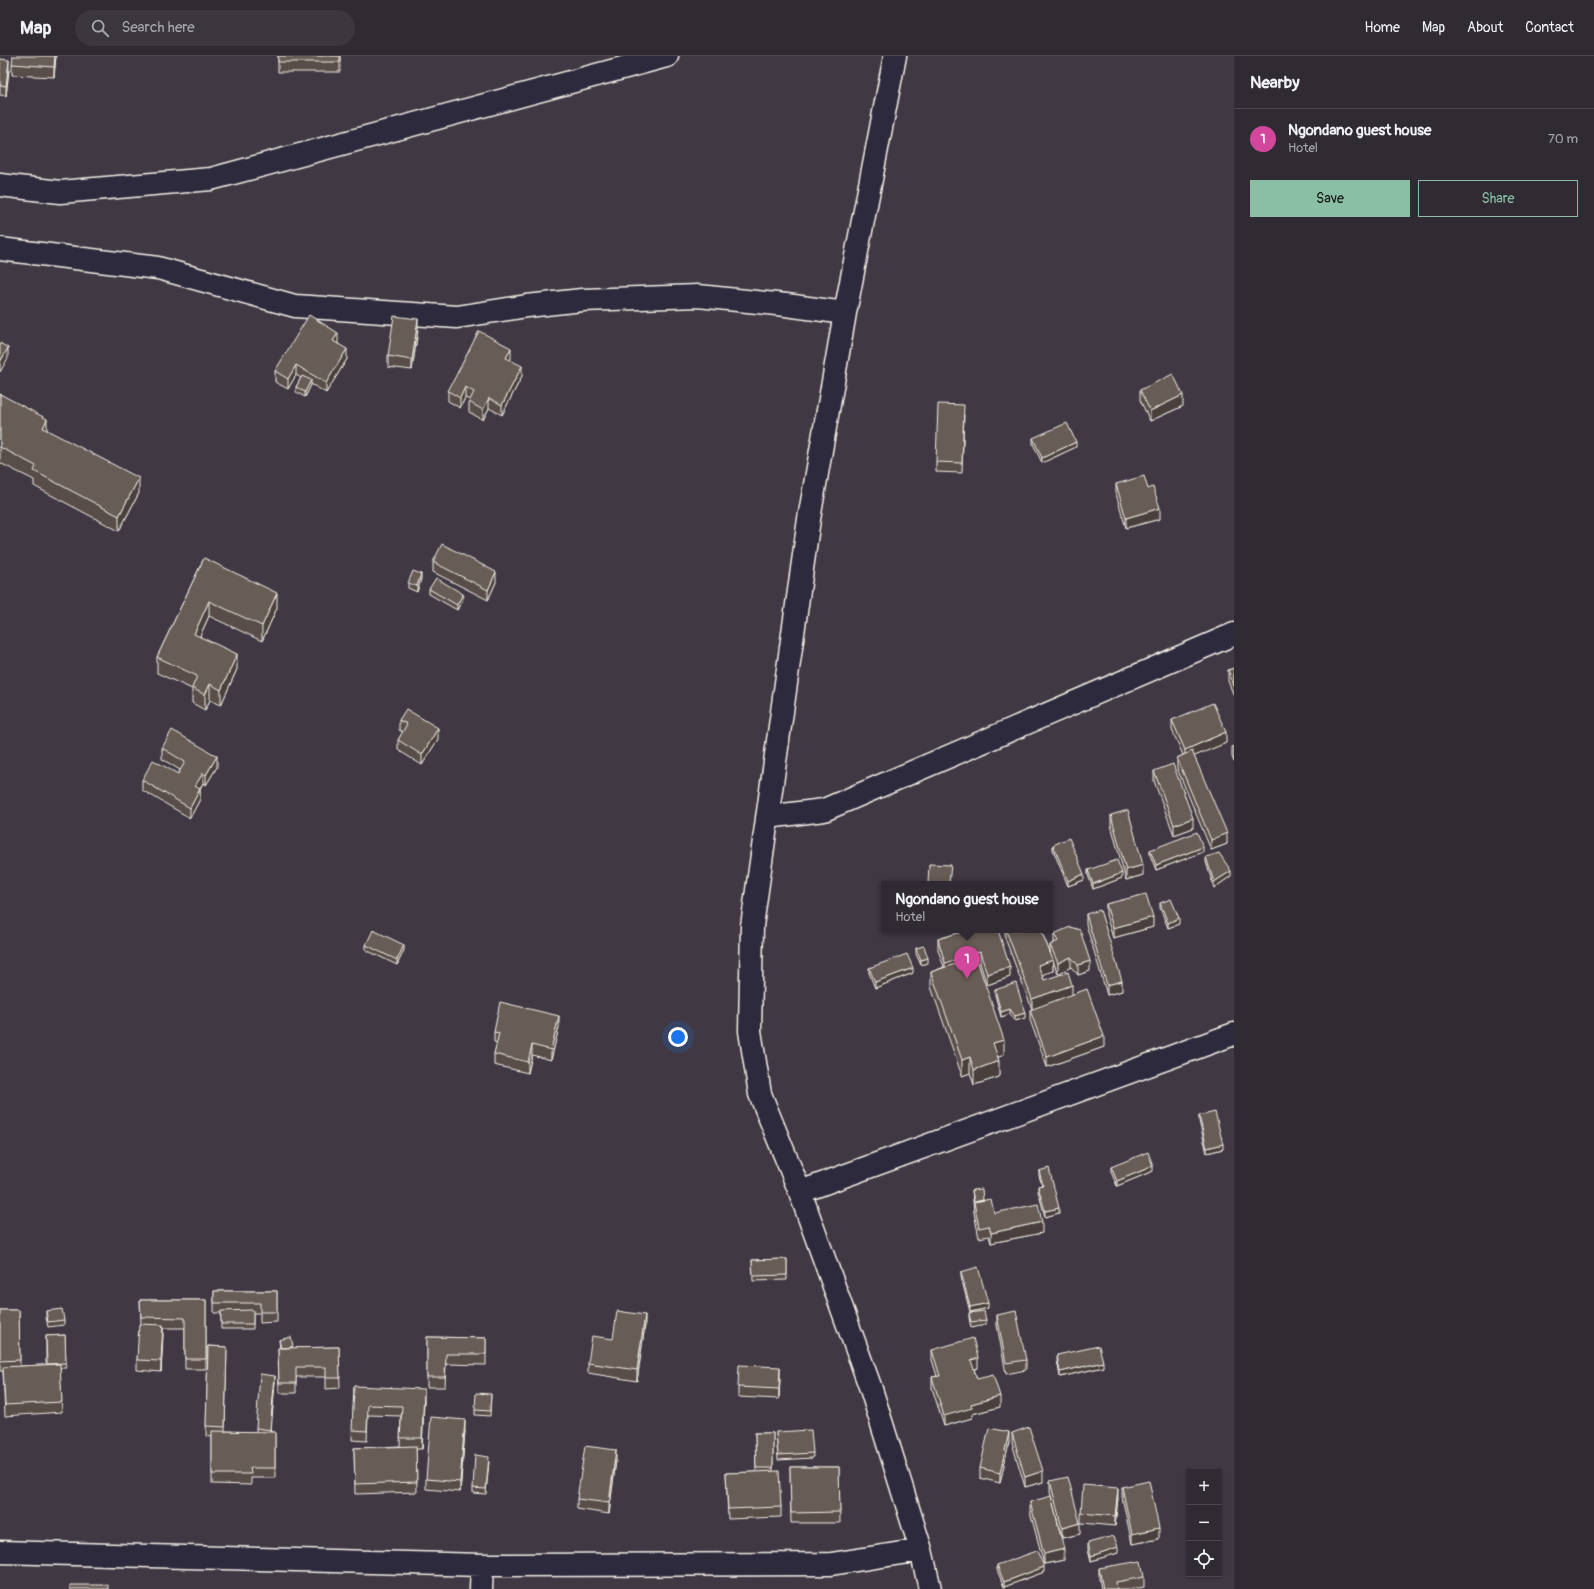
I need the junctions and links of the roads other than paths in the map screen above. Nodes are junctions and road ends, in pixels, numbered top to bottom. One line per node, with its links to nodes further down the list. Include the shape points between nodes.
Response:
1 (667, 56): 3 (main road, via 211,179 60,192)
2 (895, 56): 5 (main road)
3 (0, 185)
4 (0, 249): 5 (main road, via 158,268 295,306 457,317 582,300 698,296)
5 (845, 313): 7 (main road, via 809,519)
6 (1234, 634): 7 (main road, via 824,810)
7 (767, 817): 9 (main road, via 752,926 750,1031 760,1094)
8 (1234, 1034): 9 (main road)
9 (800, 1192): 10 (main road, via 871,1389)
10 (921, 1550): 12 (main road, via 831,1564); 14 (main road)
11 (0, 1552): 12 (main road)
12 (482, 1565): 13 (main road)
13 (481, 1589)
14 (930, 1589)

